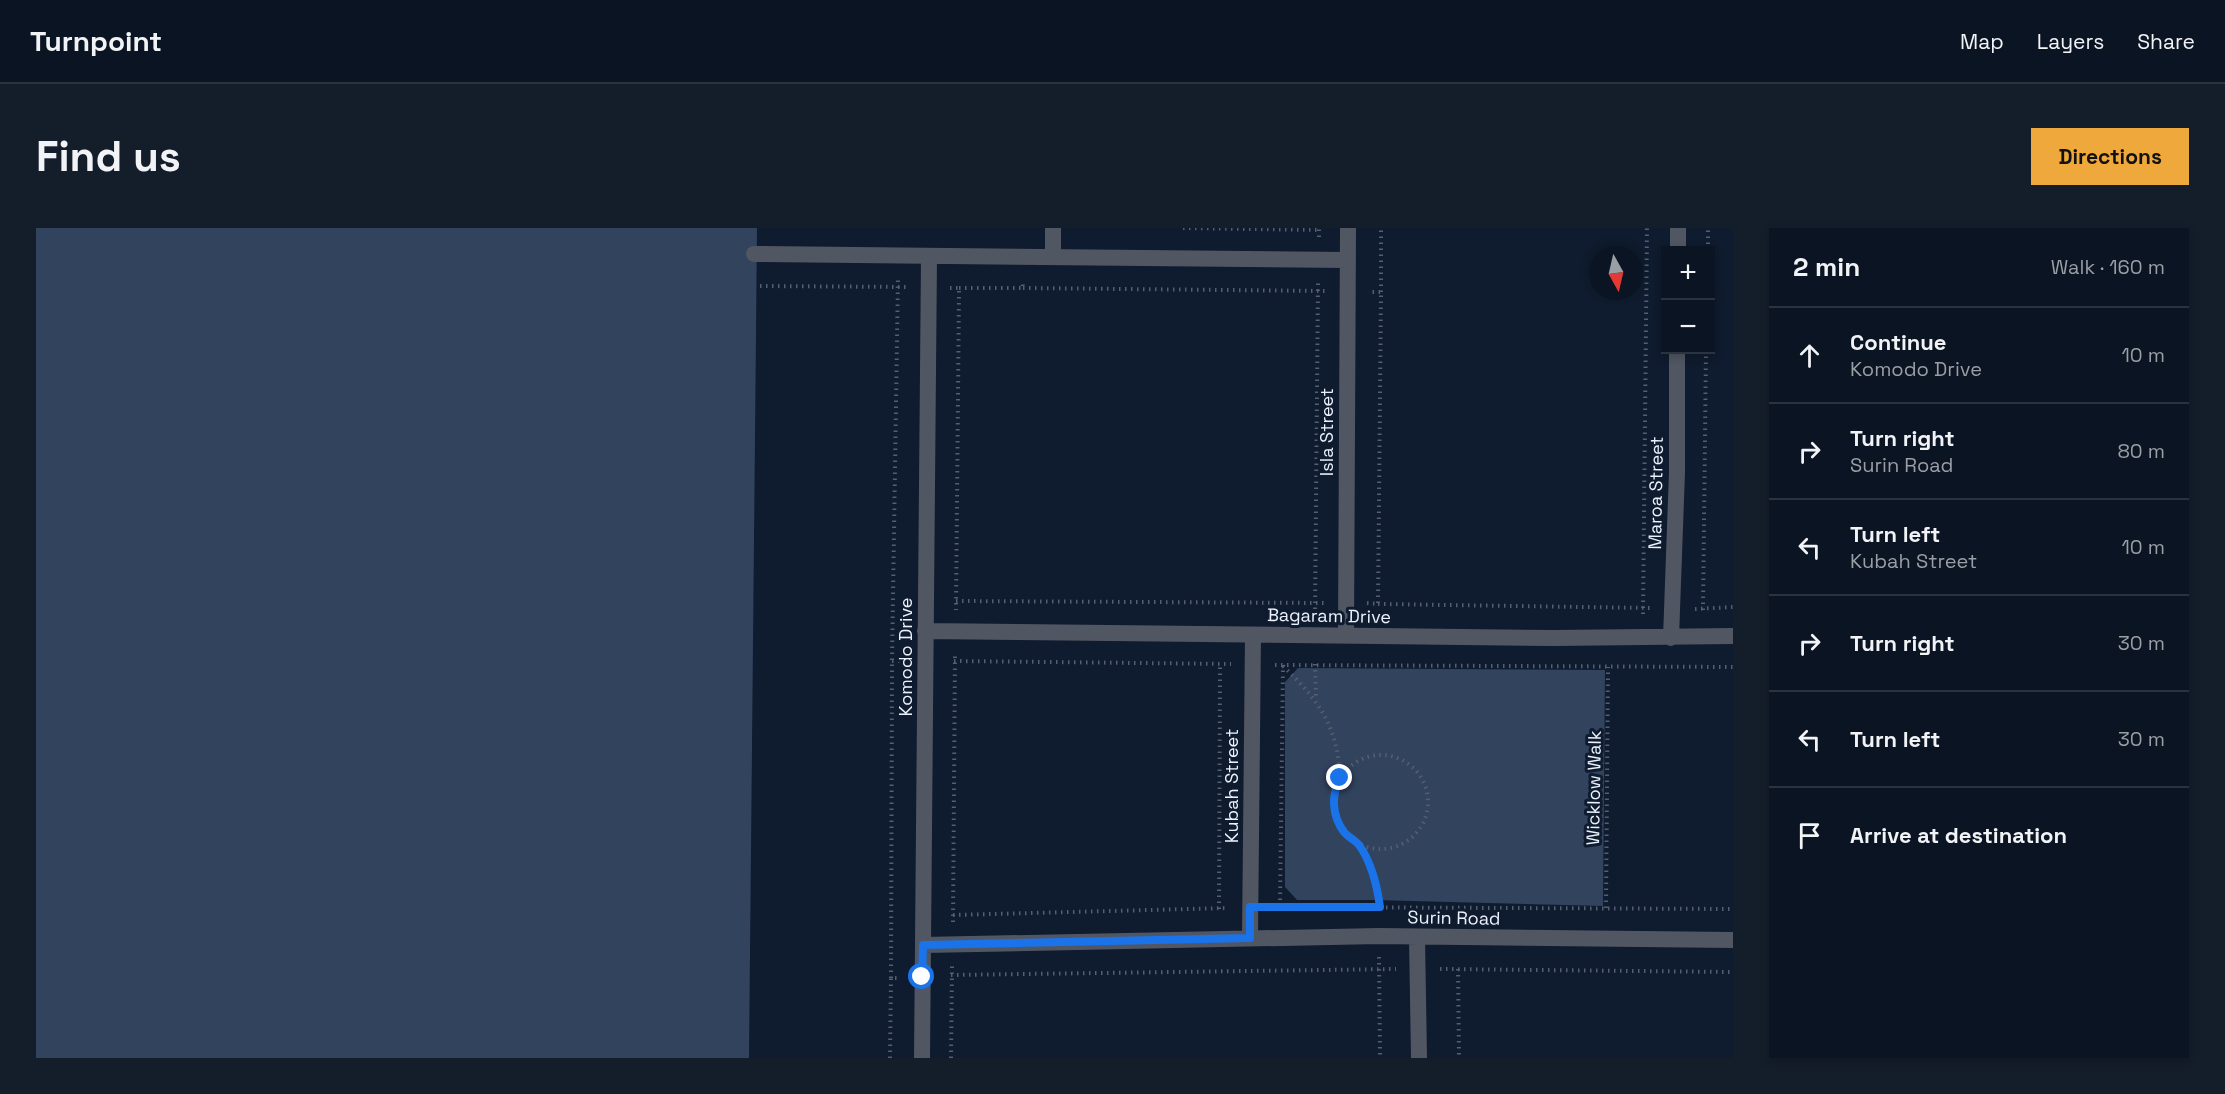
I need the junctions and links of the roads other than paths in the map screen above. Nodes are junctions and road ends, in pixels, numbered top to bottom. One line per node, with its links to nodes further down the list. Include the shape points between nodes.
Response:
1 (1053, 228): 7 (street)
2 (1348, 228): 8 (street, Isla Street)
3 (1678, 228): 4 (street)
4 (1678, 246)
5 (754, 254): 6 (street)
6 (928, 256): 7 (street); 10 (street, Komodo Drive)
7 (1053, 257): 8 (street)
8 (1348, 260): 12 (street, Isla Street)
9 (1677, 354): 14 (street, Maroa Street)
10 (925, 631): 11 (street, Bagaram Drive); 18 (street, Komodo Drive)
11 (1253, 635): 12 (street, Bagaram Drive); 16 (street, Kubah Street)
12 (1346, 635): 14 (street, Bagaram Drive)
13 (1733, 636): 14 (street, Bagaram Drive)
14 (1671, 638)
15 (1418, 937): 16 (street, Surin Road); 17 (street, Surin Road); 20 (street)
16 (1250, 938): 18 (street, Surin Road)
17 (1733, 940)
18 (923, 945): 19 (street, Komodo Drive)
19 (922, 1058)
20 (1419, 1058)

